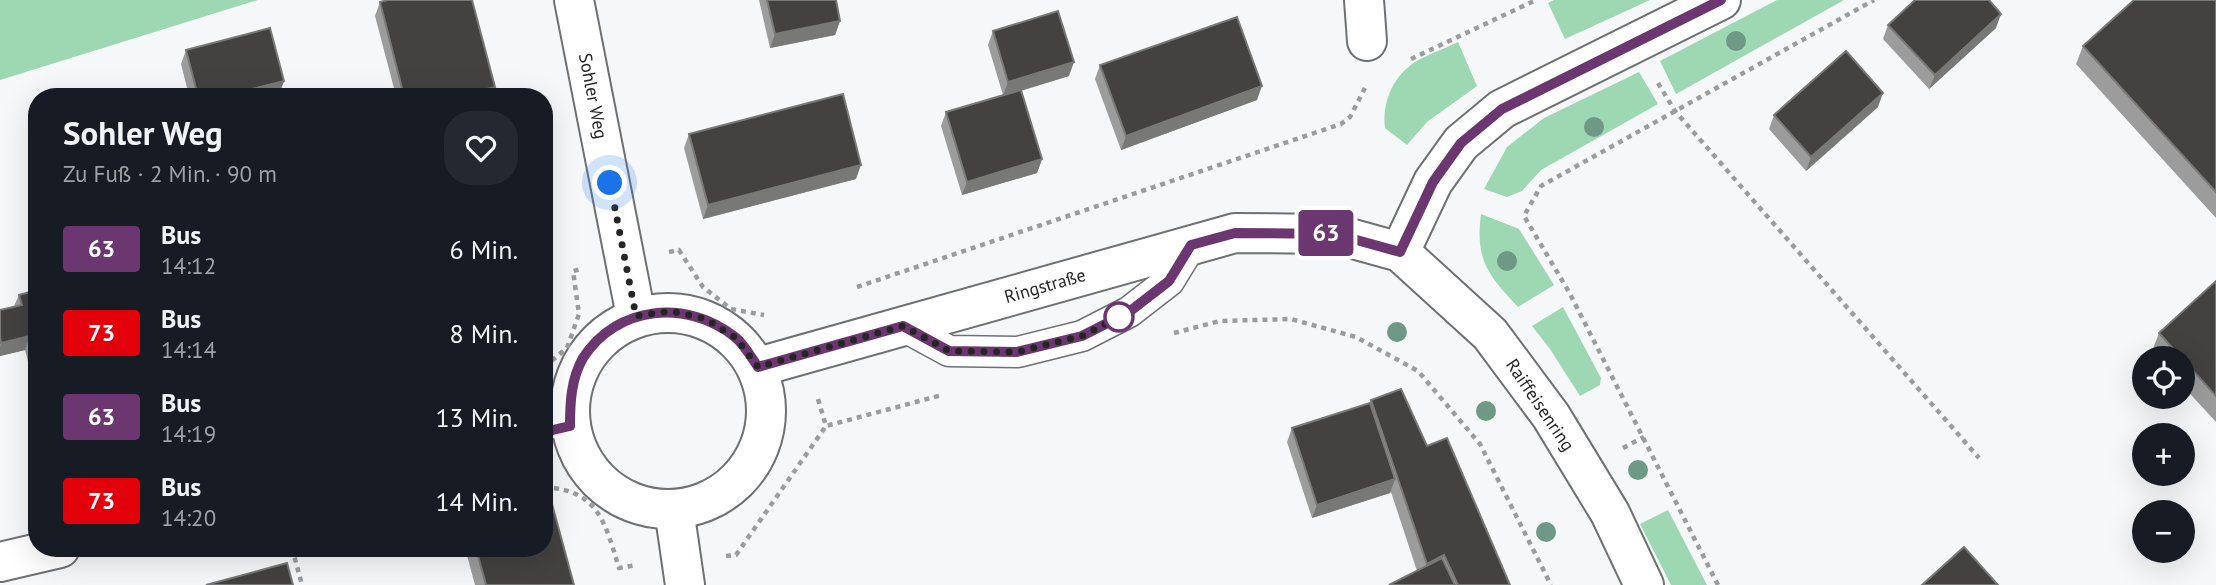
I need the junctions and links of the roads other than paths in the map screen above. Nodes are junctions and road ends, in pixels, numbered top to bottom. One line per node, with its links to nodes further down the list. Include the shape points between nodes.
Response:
1 (574, 0): 8 (street, Sohler Weg)
2 (1364, 0): 4 (street)
3 (1721, 0): 7 (street, via 1502,109 1461,143 1433,182)
4 (1367, 41)
5 (1335, 234): 6 (street, Ringstraße, via 1235,233); 7 (street, Raiffeisenring)
6 (1191, 245): 9 (street, Ringstraße); 9 (lane, via 1169,281 1129,312 1082,336 1017,352 949,351)
7 (1400, 252): 16 (street, Raiffeisenring, via 1490,334 1551,416 1610,513)
8 (636, 316): 10 (street, via 671,311 706,319 736,338); 11 (street, via 606,333 583,359)
9 (903, 326): 10 (street, Ringstraße)
10 (758, 367): 12 (street, via 768,404 763,443 743,477 712,500)
11 (557, 429): 12 (street, via 606,488 649,508)
12 (674, 509): 15 (street)
13 (28, 555): 14 (street)
14 (0, 562)
15 (685, 585)
16 (1644, 585)

